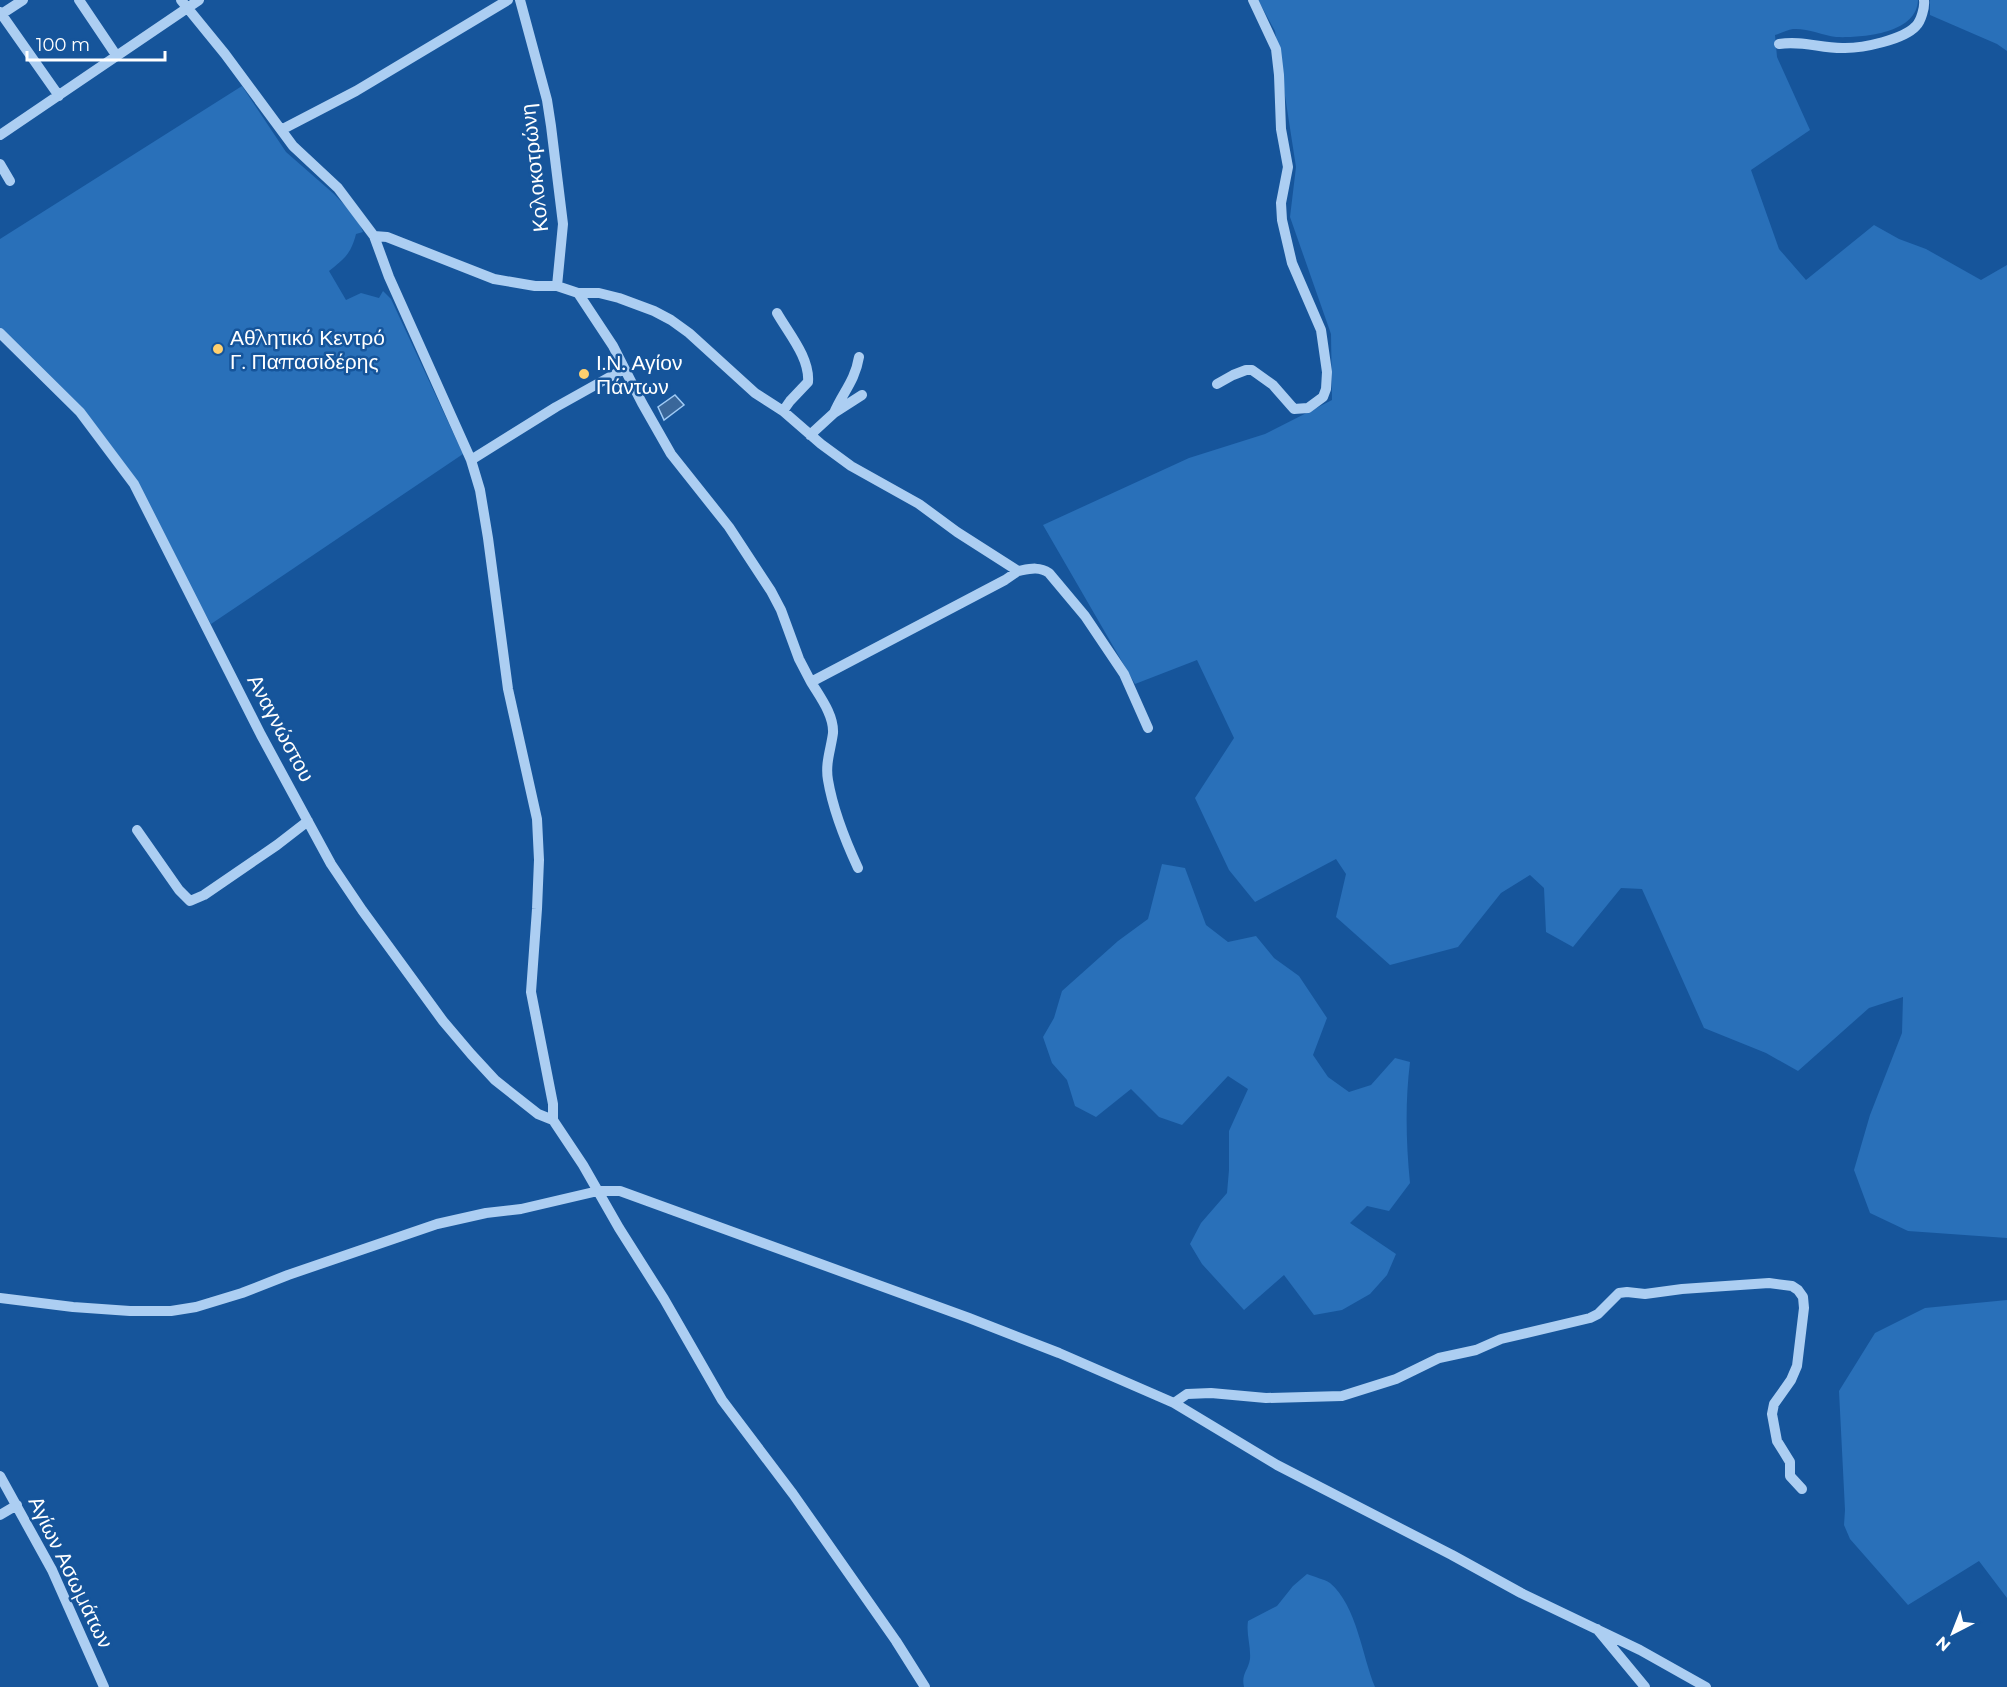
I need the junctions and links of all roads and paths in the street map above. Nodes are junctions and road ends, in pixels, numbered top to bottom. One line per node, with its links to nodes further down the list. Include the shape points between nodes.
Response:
1 (23, 0): 9 (street)
2 (79, 0): 11 (street)
3 (199, 0): 8 (street)
4 (508, 0): 13 (street, via 356,91)
5 (520, 0): 18 (street, Κολοκοτρώνη, via 551,126 562,224)
6 (1253, 0): 24 (street, via 1276,49 1281,129 1288,167 1282,220 1292,263 1321,330 1326,389 1323,397 1308,408 1294,409 1273,385 1252,370)
7 (1924, 0): 10 (street, via 1917,26 1898,37 1844,48 1795,41)
8 (184, 4): 11 (street); 13 (street)
9 (0, 14): 12 (street)
10 (1779, 44)
11 (116, 55): 12 (street)
12 (59, 96): 14 (street)
13 (281, 130): 17 (street, via 304,159 338,188)
14 (0, 135)
15 (0, 164): 16 (street)
16 (10, 181)
17 (374, 236): 18 (street, via 407,244 494,279); 29 (street)
18 (557, 286): 19 (street)
19 (578, 293): 23 (street, via 614,346); 26 (street, via 619,298 671,320 755,393)
20 (777, 313): 26 (street, via 809,372 808,382)
21 (0, 333): 33 (street, Αναγνώστου, via 80,412 134,484)
22 (859, 357): 27 (street, via 853,381)
23 (624, 369): 29 (street); 31 (street, via 670,454 729,527 771,591)
24 (1217, 384)
25 (862, 395): 27 (street)
26 (783, 411): 28 (street)
27 (834, 413): 28 (street)
28 (810, 435): 30 (street, via 851,466 910,499)
29 (471, 460): 36 (street, via 488,538 508,689 537,819 538,899 531,992)
30 (1018, 572): 31 (street); 32 (street, via 1043,568 1055,579 1124,674)
31 (811, 682): 35 (street, via 831,720 828,780 847,846)
32 (1148, 728)
33 (308, 821): 34 (street, via 277,846 190,901); 36 (street, Αναγνώστου, via 362,910 443,1021 495,1080 538,1114)
34 (136, 830)
35 (858, 868)
36 (553, 1120): 37 (street)
37 (598, 1191): 38 (street, via 437,1224 196,1307 130,1311); 39 (street, via 620,1191 939,1306); 46 (street, via 722,1400 793,1494)
38 (0, 1298)
39 (1174, 1403): 41 (street, via 1187,1394 1211,1393 1266,1398 1342,1396 1396,1379 1440,1358 1590,1318 1619,1293 1783,1284 1798,1290 1804,1308 1797,1366 1774,1404 1773,1426 1790,1462 1790,1476); 44 (street, via 1277,1465)
40 (0, 1476): 42 (street, Αγίων Ασωμάτων)
41 (1802, 1489)
42 (17, 1505): 43 (street); 45 (street, Αγίων Ασωμάτων, via 52,1570)
43 (0, 1515)
44 (1596, 1628): 47 (street); 48 (street)
45 (104, 1687)
46 (925, 1687)
47 (1645, 1687)
48 (1706, 1687)

